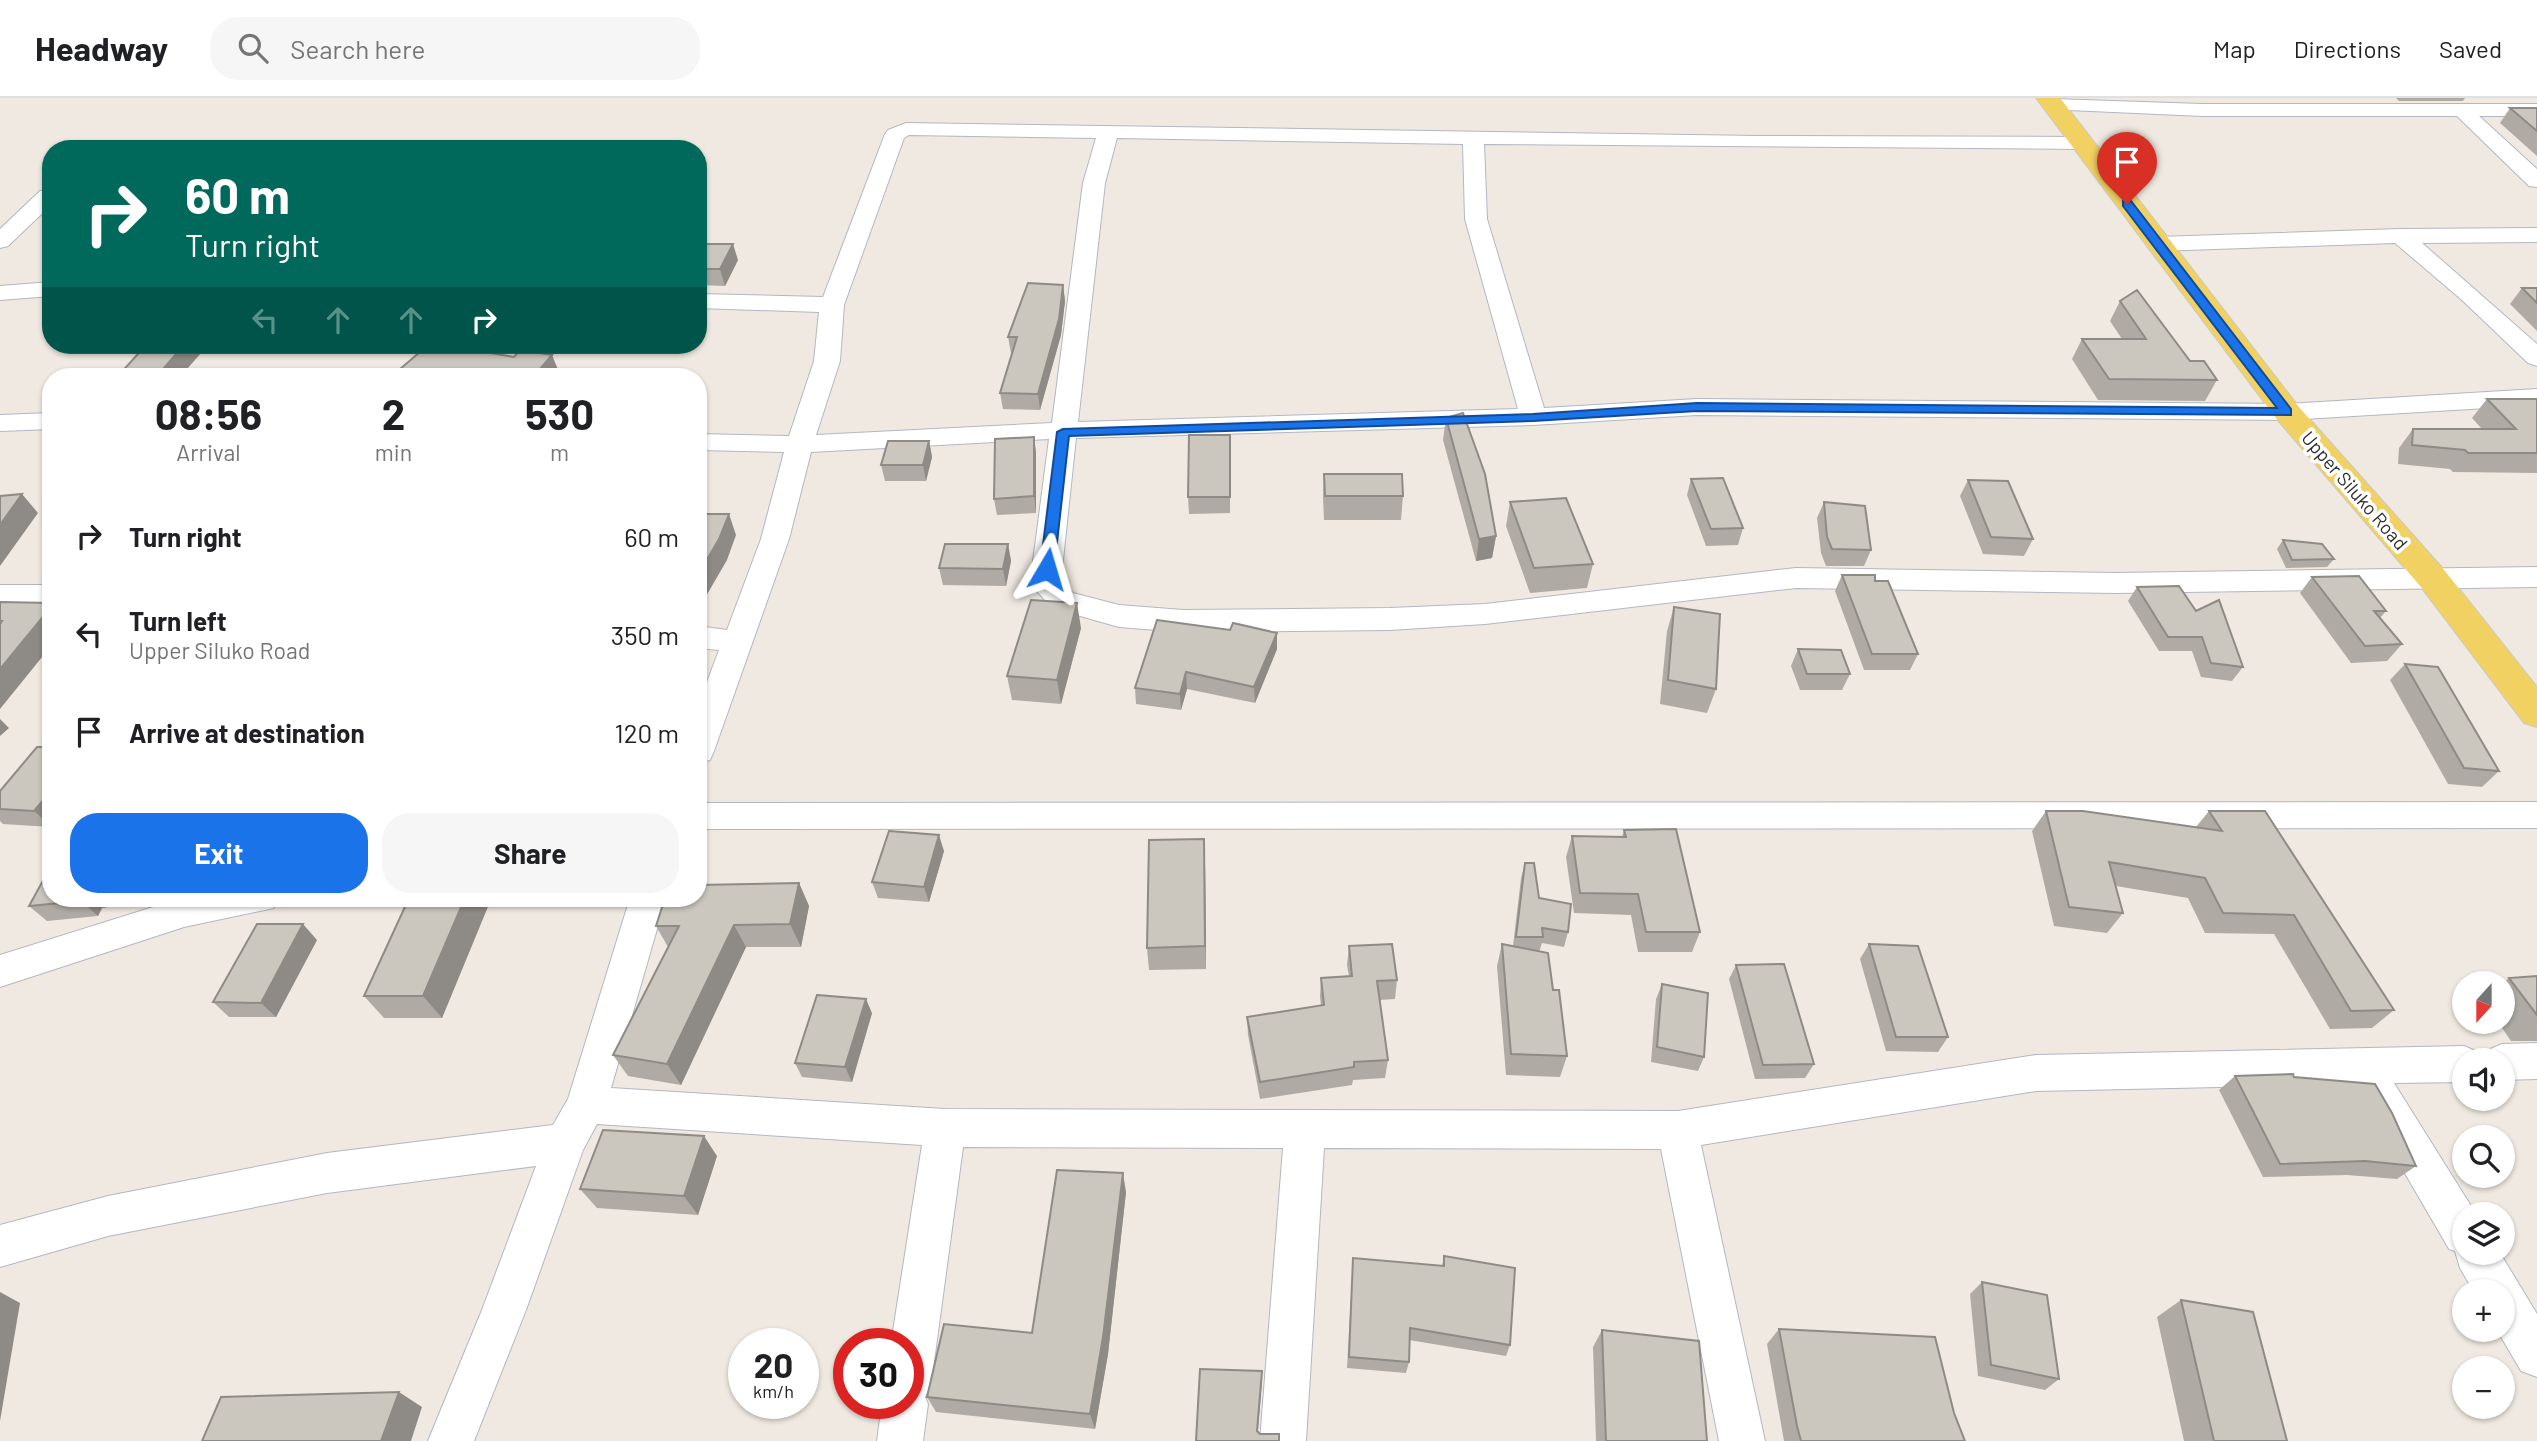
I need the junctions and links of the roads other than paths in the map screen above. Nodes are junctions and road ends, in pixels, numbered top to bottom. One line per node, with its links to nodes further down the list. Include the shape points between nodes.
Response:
1 (2054, 106): 3 (street); 7 (main road, Upper Siluko Road)
2 (2537, 110): 3 (street)
3 (2468, 114): 4 (street); 8 (street); 9 (street)
4 (2537, 116)
5 (1108, 132): 6 (street); 18 (street, via 906,129 895,134); 25 (street, via 1094,183)
6 (1473, 137): 7 (street); 22 (street, via 1476,219)
7 (2082, 143): 14 (main road, Upper Siluko Road)
8 (2537, 172)
9 (2537, 181)
10 (42, 202): 13 (street)
11 (2537, 235): 12 (street)
12 (2400, 236): 14 (street); 19 (street)
13 (0, 241)
14 (2157, 244): 21 (main road, Upper Siluko Road)
15 (42, 290): 16 (street)
16 (0, 293)
17 (707, 301): 18 (street)
18 (832, 305): 27 (street, via 827,361)
19 (2537, 358)
20 (2537, 397): 21 (street)
21 (2287, 412): 22 (street, via 1697,407); 29 (main road, Upper Siluko Road)
22 (1533, 417): 25 (street)
23 (42, 421): 24 (street)
24 (0, 423)
25 (1063, 432): 27 (street); 29 (street, via 1047,569 1049,588 1063,601 1119,615 1183,621 1438,617 1796,578 2115,583)
26 (707, 442): 27 (street)
27 (800, 444): 33 (street, via 775,539)
28 (2537, 577): 29 (street)
29 (2433, 579): 34 (main road, Upper Siluko Road)
30 (0, 595): 31 (street)
31 (42, 595)
32 (707, 638): 33 (street)
33 (738, 642): 35 (street)
34 (2537, 713)
35 (707, 726)
36 (2537, 815): 37 (street)
37 (707, 816)
38 (212, 907): 40 (street)
39 (646, 907): 45 (street)
40 (0, 971)
41 (2537, 1061): 42 (street)
42 (2515, 1062)
43 (2452, 1064): 44 (street)
44 (2363, 1067): 48 (street, via 2036,1073); 50 (street)
45 (586, 1105): 46 (street); 49 (street)
46 (945, 1128): 47 (street); 53 (street)
47 (1305, 1129): 48 (street); 58 (street)
48 (1678, 1130): 59 (street)
49 (565, 1143): 51 (street, via 327,1173 108,1216); 56 (street)
50 (2452, 1214)
51 (0, 1246)
52 (2515, 1319): 54 (street)
53 (916, 1328)
54 (2537, 1355)
55 (903, 1419): 57 (street)
56 (451, 1441)
57 (900, 1441)
58 (1283, 1441)
59 (1742, 1441)

